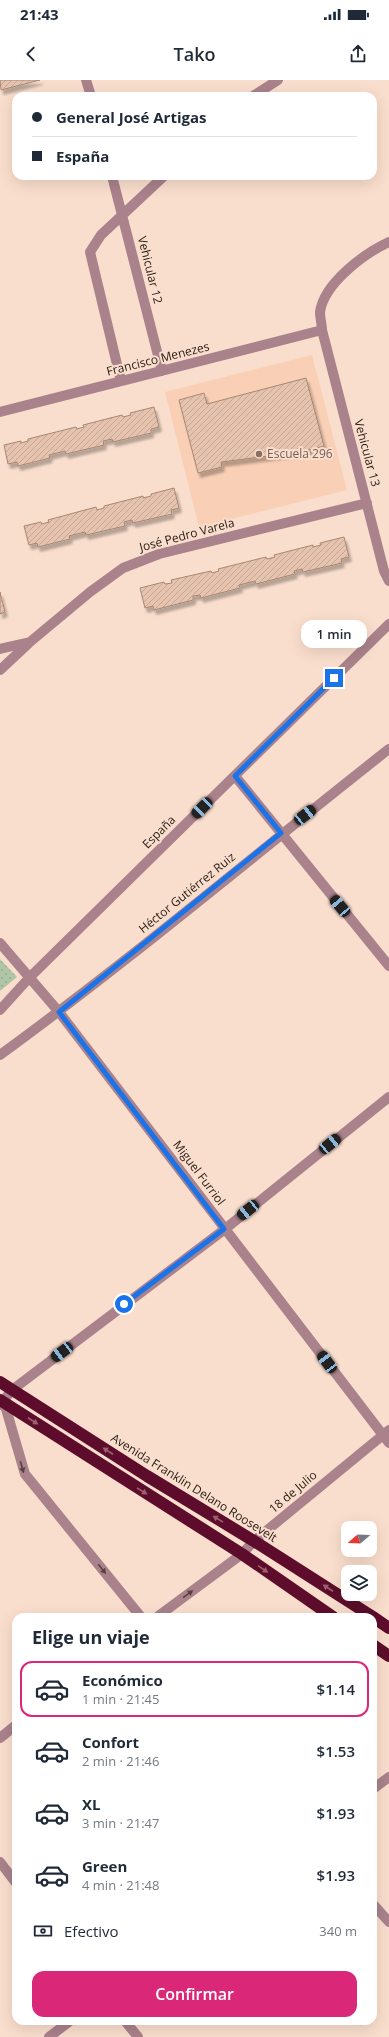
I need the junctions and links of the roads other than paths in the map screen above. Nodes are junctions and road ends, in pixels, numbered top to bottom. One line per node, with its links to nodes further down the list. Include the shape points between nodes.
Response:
1 (86, 80): 3 (street)
2 (278, 80): 4 (street)
3 (89, 92)
4 (259, 92)
5 (113, 180): 7 (street, Vehicular 12)
6 (160, 180): 7 (street)
7 (122, 216): 10 (street, Vehicular 12); 11 (street, via 101,235 90,252)
8 (389, 242): 9 (street, Vehicular 13, via 373,249 352,266 328,292 320,312)
9 (322, 330): 10 (street, Francisco Menezes); 13 (street, Vehicular 13)
10 (162, 371): 11 (street, Francisco Menezes)
11 (121, 382): 12 (street, Francisco Menezes)
12 (0, 412)
13 (367, 503): 14 (street, Vehicular 13, via 384,571); 16 (street, José Pedro Varela, via 159,554 123,568)
14 (389, 581)
15 (389, 624): 20 (street, España)
16 (30, 642): 17 (street); 18 (street, José Pedro Varela)
17 (0, 648)
18 (0, 670)
19 (389, 749): 21 (street, Héctor Gutiérrez Ruiz)
20 (235, 776): 21 (street); 24 (street, España)
21 (281, 833): 23 (street); 26 (street, Héctor Gutiérrez Ruiz)
22 (0, 943): 24 (street, Miguel Furriol)
23 (389, 966)
24 (29, 978): 25 (street, España); 26 (street, Miguel Furriol)
25 (0, 1010)
26 (59, 1012): 27 (street, Héctor Gutiérrez Ruiz); 29 (street, Miguel Furriol)
27 (0, 1055)
28 (389, 1097): 29 (street)
29 (224, 1229): 31 (street); 33 (street, Miguel Furriol)
30 (0, 1382): 31 (highway, Avenida Franklin Delano Roosevelt)
31 (12, 1390): 32 (street); 34 (highway, Avenida Franklin Delano Roosevelt, one-way to 31)
32 (1, 1402): 35 (highway, one-way to 35); 36 (street, one-way to 36, via 24,1474)
33 (387, 1436): 34 (street, 18 de Julio)
34 (254, 1541): 35 (street, 18 de Julio); 39 (highway, Avenida Franklin Delano Roosevelt, one-way to 34)
35 (242, 1554): 37 (street, 18 de Julio, one-way to 35); 38 (highway, one-way to 38)
36 (138, 1613)
37 (162, 1613)
38 (327, 1613)
39 (367, 1613)
40 (377, 1620): 41 (highway, Avenida Franklin Delano Roosevelt)
41 (389, 1628)
42 (377, 1648): 43 (highway)
43 (389, 1656)
44 (12, 1728): 45 (street)
45 (0, 1738)
46 (389, 1777): 47 (street)
47 (377, 1786)
48 (0, 1862): 49 (street)
49 (12, 1877)
50 (377, 1908): 51 (street)
51 (389, 1922)
52 (65, 2025): 54 (street)
53 (128, 2025): 55 (street)
54 (49, 2037)
55 (138, 2037)

